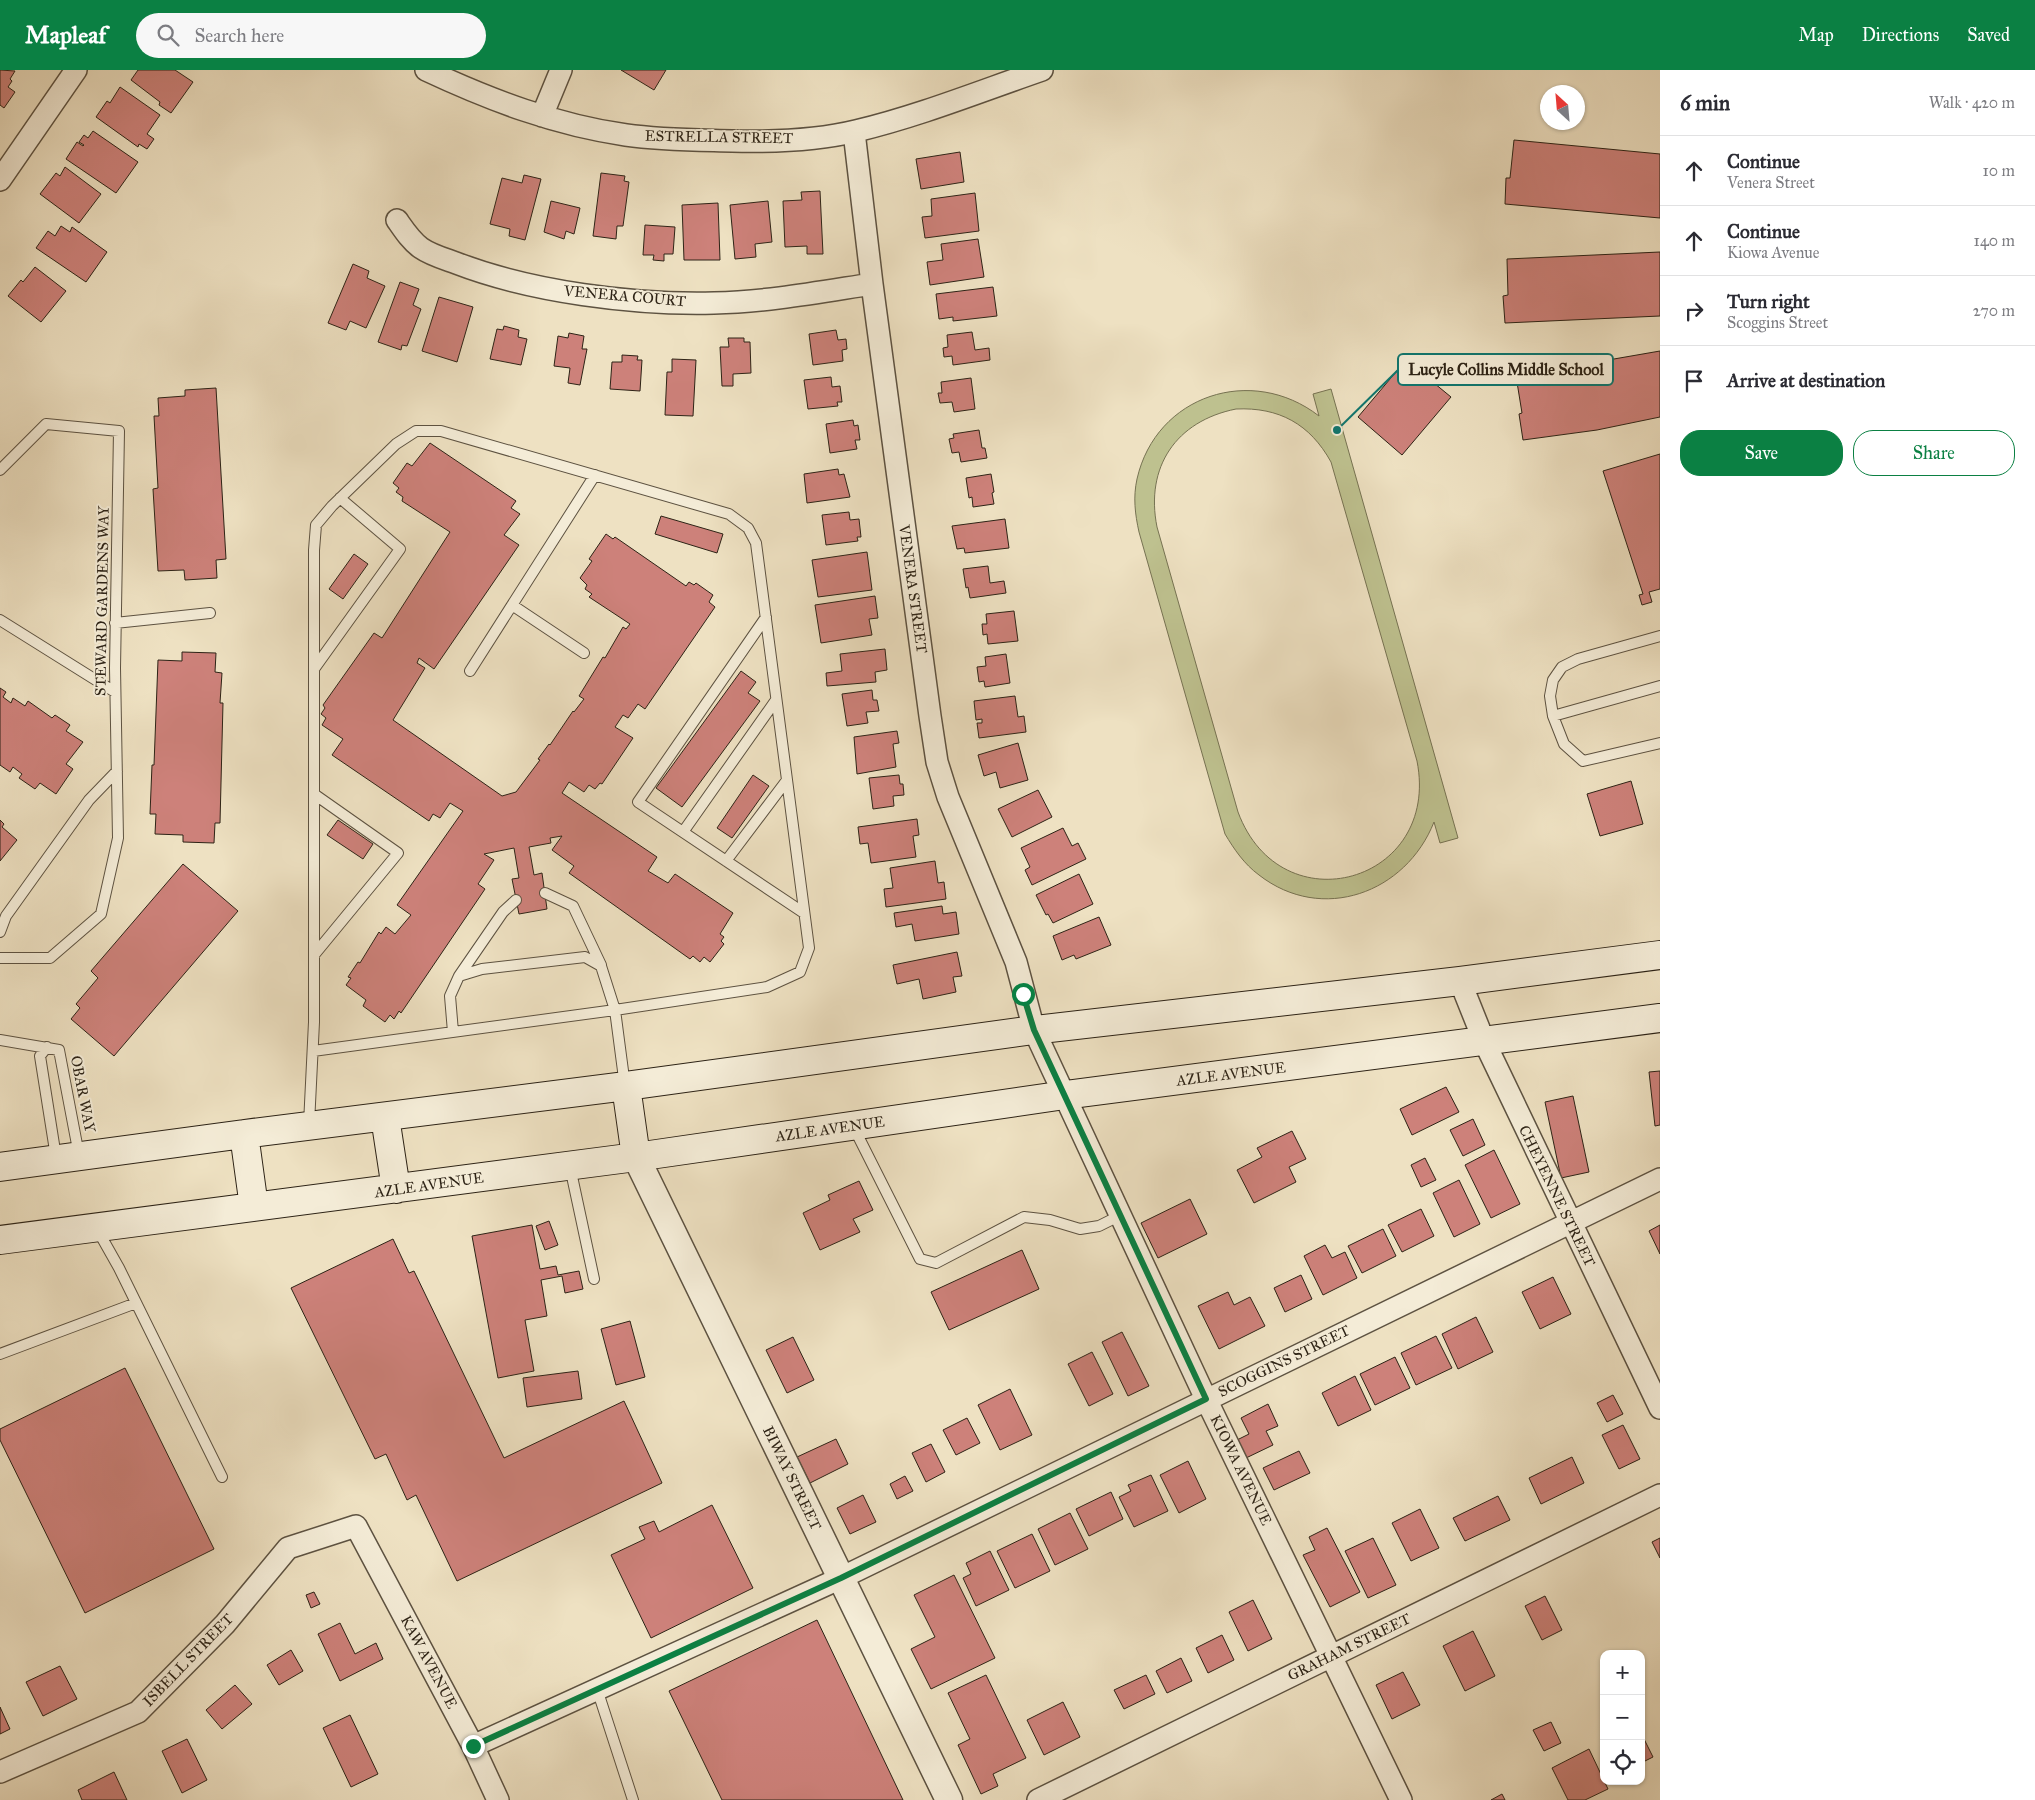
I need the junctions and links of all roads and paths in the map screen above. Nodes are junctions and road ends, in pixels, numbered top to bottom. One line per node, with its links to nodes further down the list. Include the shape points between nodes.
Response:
1 (76, 70): 7 (street)
2 (426, 70): 5 (street, ESTRELLA STREET, via 469,90)
3 (561, 70): 5 (street)
4 (1042, 70): 6 (street, ESTRELLA STREET)
5 (542, 116): 6 (street, ESTRELLA STREET, via 626,135 704,140 780,142)
6 (854, 132): 9 (street, VENERA STREET)
7 (0, 180)
8 (397, 220): 9 (street, VENERA COURT, via 412,240 440,257 477,271 556,290 647,302 714,303 779,298)
9 (872, 284): 44 (street, VENERA STREET, via 937,762 948,797 1016,962)
10 (0, 470): 17 (lane, STEWARD GARDENS WAY, via 46,424 119,431)
11 (594, 476): 12 (lane, via 441,431 416,431 396,444); 13 (lane); 15 (lane, via 729,514 748,528 756,544)
12 (340, 498): 20 (lane, via 316,525); 20 (lane, via 400,549)
13 (512, 605): 19 (lane); 21 (lane)
14 (210, 613): 17 (lane)
15 (766, 618): 24 (lane); 30 (lane, via 638,802)
16 (0, 620): 23 (lane)
17 (116, 623): 23 (lane, STEWARD GARDENS WAY)
18 (1660, 636): 25 (lane, via 1578,659 1562,667 1553,680 1550,696)
19 (584, 654)
20 (314, 669): 29 (lane)
21 (470, 671)
22 (1660, 686): 25 (lane)
23 (115, 692): 27 (lane, STEWARD GARDENS WAY)
24 (776, 700): 28 (lane); 30 (lane)
25 (1553, 716): 26 (lane, via 1564,744 1583,761)
26 (1660, 743)
27 (116, 771): 35 (lane, via 89,800 6,916); 38 (lane, STEWARD GARDENS WAY, via 118,838 101,914 50,958)
28 (787, 780): 31 (lane); 34 (lane)
29 (314, 794): 36 (lane); 36 (lane, via 398,853)
30 (683, 832): 31 (lane)
31 (726, 861): 34 (lane)
32 (544, 893): 39 (lane, via 573,906)
33 (516, 900): 40 (lane, via 502,912)
34 (804, 913): 42 (lane, via 808,948 800,972 767,987)
35 (0, 932)
36 (314, 955): 49 (lane)
37 (1660, 955): 41 (main road)
38 (0, 958)
39 (601, 966): 40 (lane, via 585,957 482,969); 42 (lane)
40 (459, 976): 45 (lane, via 450,996)
41 (1460, 981): 44 (main road); 47 (street, CHEYENNE STREET)
42 (615, 1010): 45 (lane); 50 (lane)
43 (1660, 1018): 47 (main road, AZLE AVENUE)
44 (1034, 1030): 50 (main road); 51 (street, KIOWA AVENUE)
45 (453, 1032): 49 (lane)
46 (0, 1040): 48 (lane, OBAR WAY)
47 (1484, 1041): 51 (main road, AZLE AVENUE); 64 (street, CHEYENNE STREET)
48 (47, 1047): 57 (lane, OBAR WAY, via 40,1056); 57 (lane, OBAR WAY, via 59,1050)
49 (313, 1051): 54 (lane)
50 (626, 1086): 52 (main road); 56 (main road)
51 (1065, 1095): 53 (main road, AZLE AVENUE); 63 (street, KIOWA AVENUE)
52 (385, 1117): 54 (main road); 61 (main road)
53 (853, 1125): 56 (main road, AZLE AVENUE); 63 (lane, via 920,1259 936,1263 1024,1217 1050,1220 1080,1229 1099,1226)
54 (309, 1126): 55 (main road)
55 (244, 1134): 57 (main road); 62 (main road)
56 (636, 1157): 58 (main road, AZLE AVENUE); 75 (street, BIWAY STREET)
57 (68, 1158): 59 (main road)
58 (570, 1166): 61 (main road, AZLE AVENUE); 67 (lane)
59 (0, 1167)
60 (1660, 1179): 64 (street, SCOGGINS STREET)
61 (396, 1189): 62 (main road, AZLE AVENUE)
62 (254, 1207): 65 (main road, AZLE AVENUE)
63 (1121, 1216): 70 (street, KIOWA AVENUE)
64 (1570, 1223): 70 (street, SCOGGINS STREET); 71 (street, CHEYENNE STREET)
65 (95, 1226): 66 (main road, AZLE AVENUE); 68 (lane)
66 (0, 1240)
67 (594, 1278)
68 (136, 1303): 69 (lane); 72 (lane)
69 (0, 1354)
70 (1206, 1399): 75 (street, SCOGGINS STREET); 76 (street, KIOWA AVENUE)
71 (1660, 1408)
72 (222, 1477)
73 (1660, 1494): 76 (street, GRAHAM STREET)
74 (356, 1526): 78 (street, KAW AVENUE); 79 (street, ISBELL STREET, via 288,1548 225,1624 138,1712)
75 (841, 1578): 77 (street, SCOGGINS STREET); 82 (street, BIWAY STREET)
76 (1332, 1656): 83 (street, GRAHAM STREET); 84 (street, KIOWA AVENUE)
77 (597, 1690): 78 (street, SCOGGINS STREET); 81 (lane)
78 (473, 1746): 80 (street, KAW AVENUE)
79 (0, 1772)
80 (498, 1800)
81 (632, 1800)
82 (949, 1800)
83 (1038, 1800)
84 (1401, 1800)

